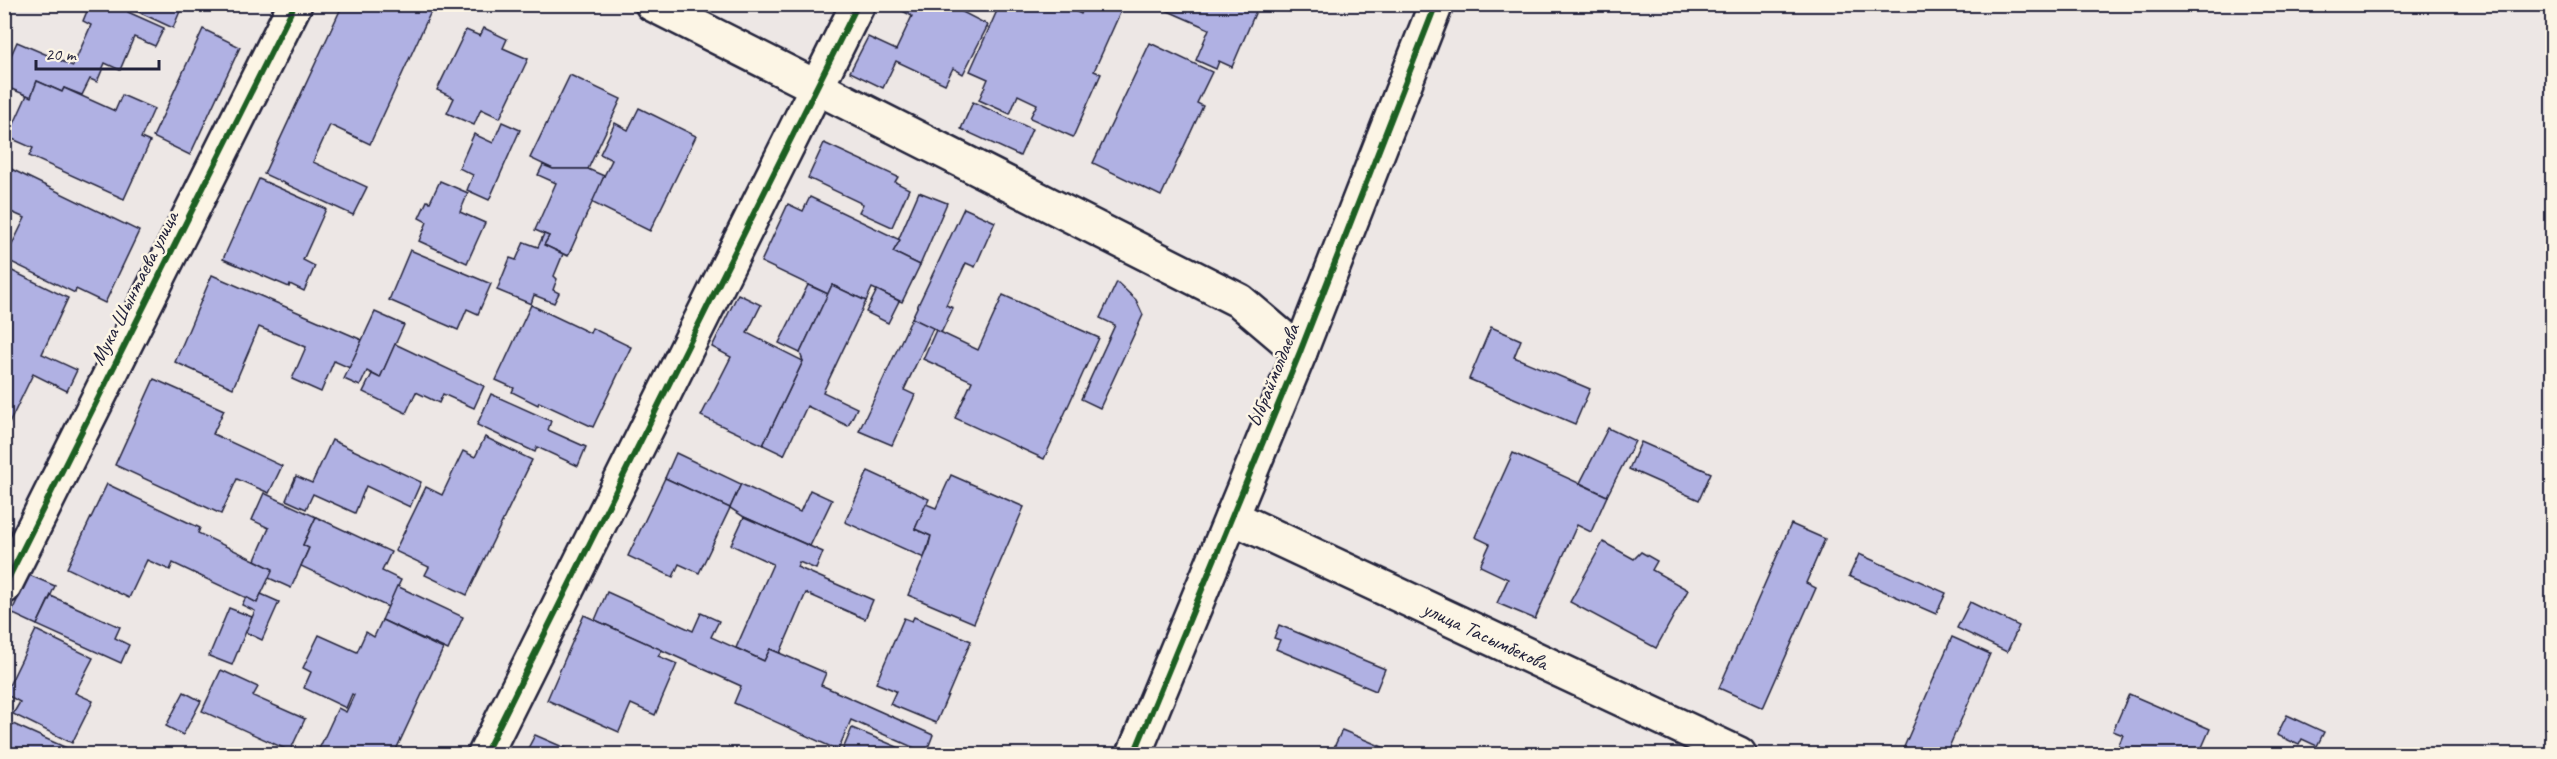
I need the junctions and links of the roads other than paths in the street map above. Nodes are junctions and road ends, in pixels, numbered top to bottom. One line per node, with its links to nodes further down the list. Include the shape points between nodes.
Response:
1 (294, 4): 8 (street, Мука Шынтаева улица)
2 (652, 4): 5 (street)
3 (858, 4): 5 (street)
4 (1436, 4): 6 (street, Ыбраймолдаева)
5 (817, 88): 6 (street, via 1240,301); 9 (street)
6 (1300, 352): 7 (street, Ыбраймолдаева)
7 (1232, 517): 10 (street, Ыбраймолдаева); 11 (street, улица Тасымбекова)
8 (4, 587)
9 (485, 754)
10 (1134, 754)
11 (1739, 754)

